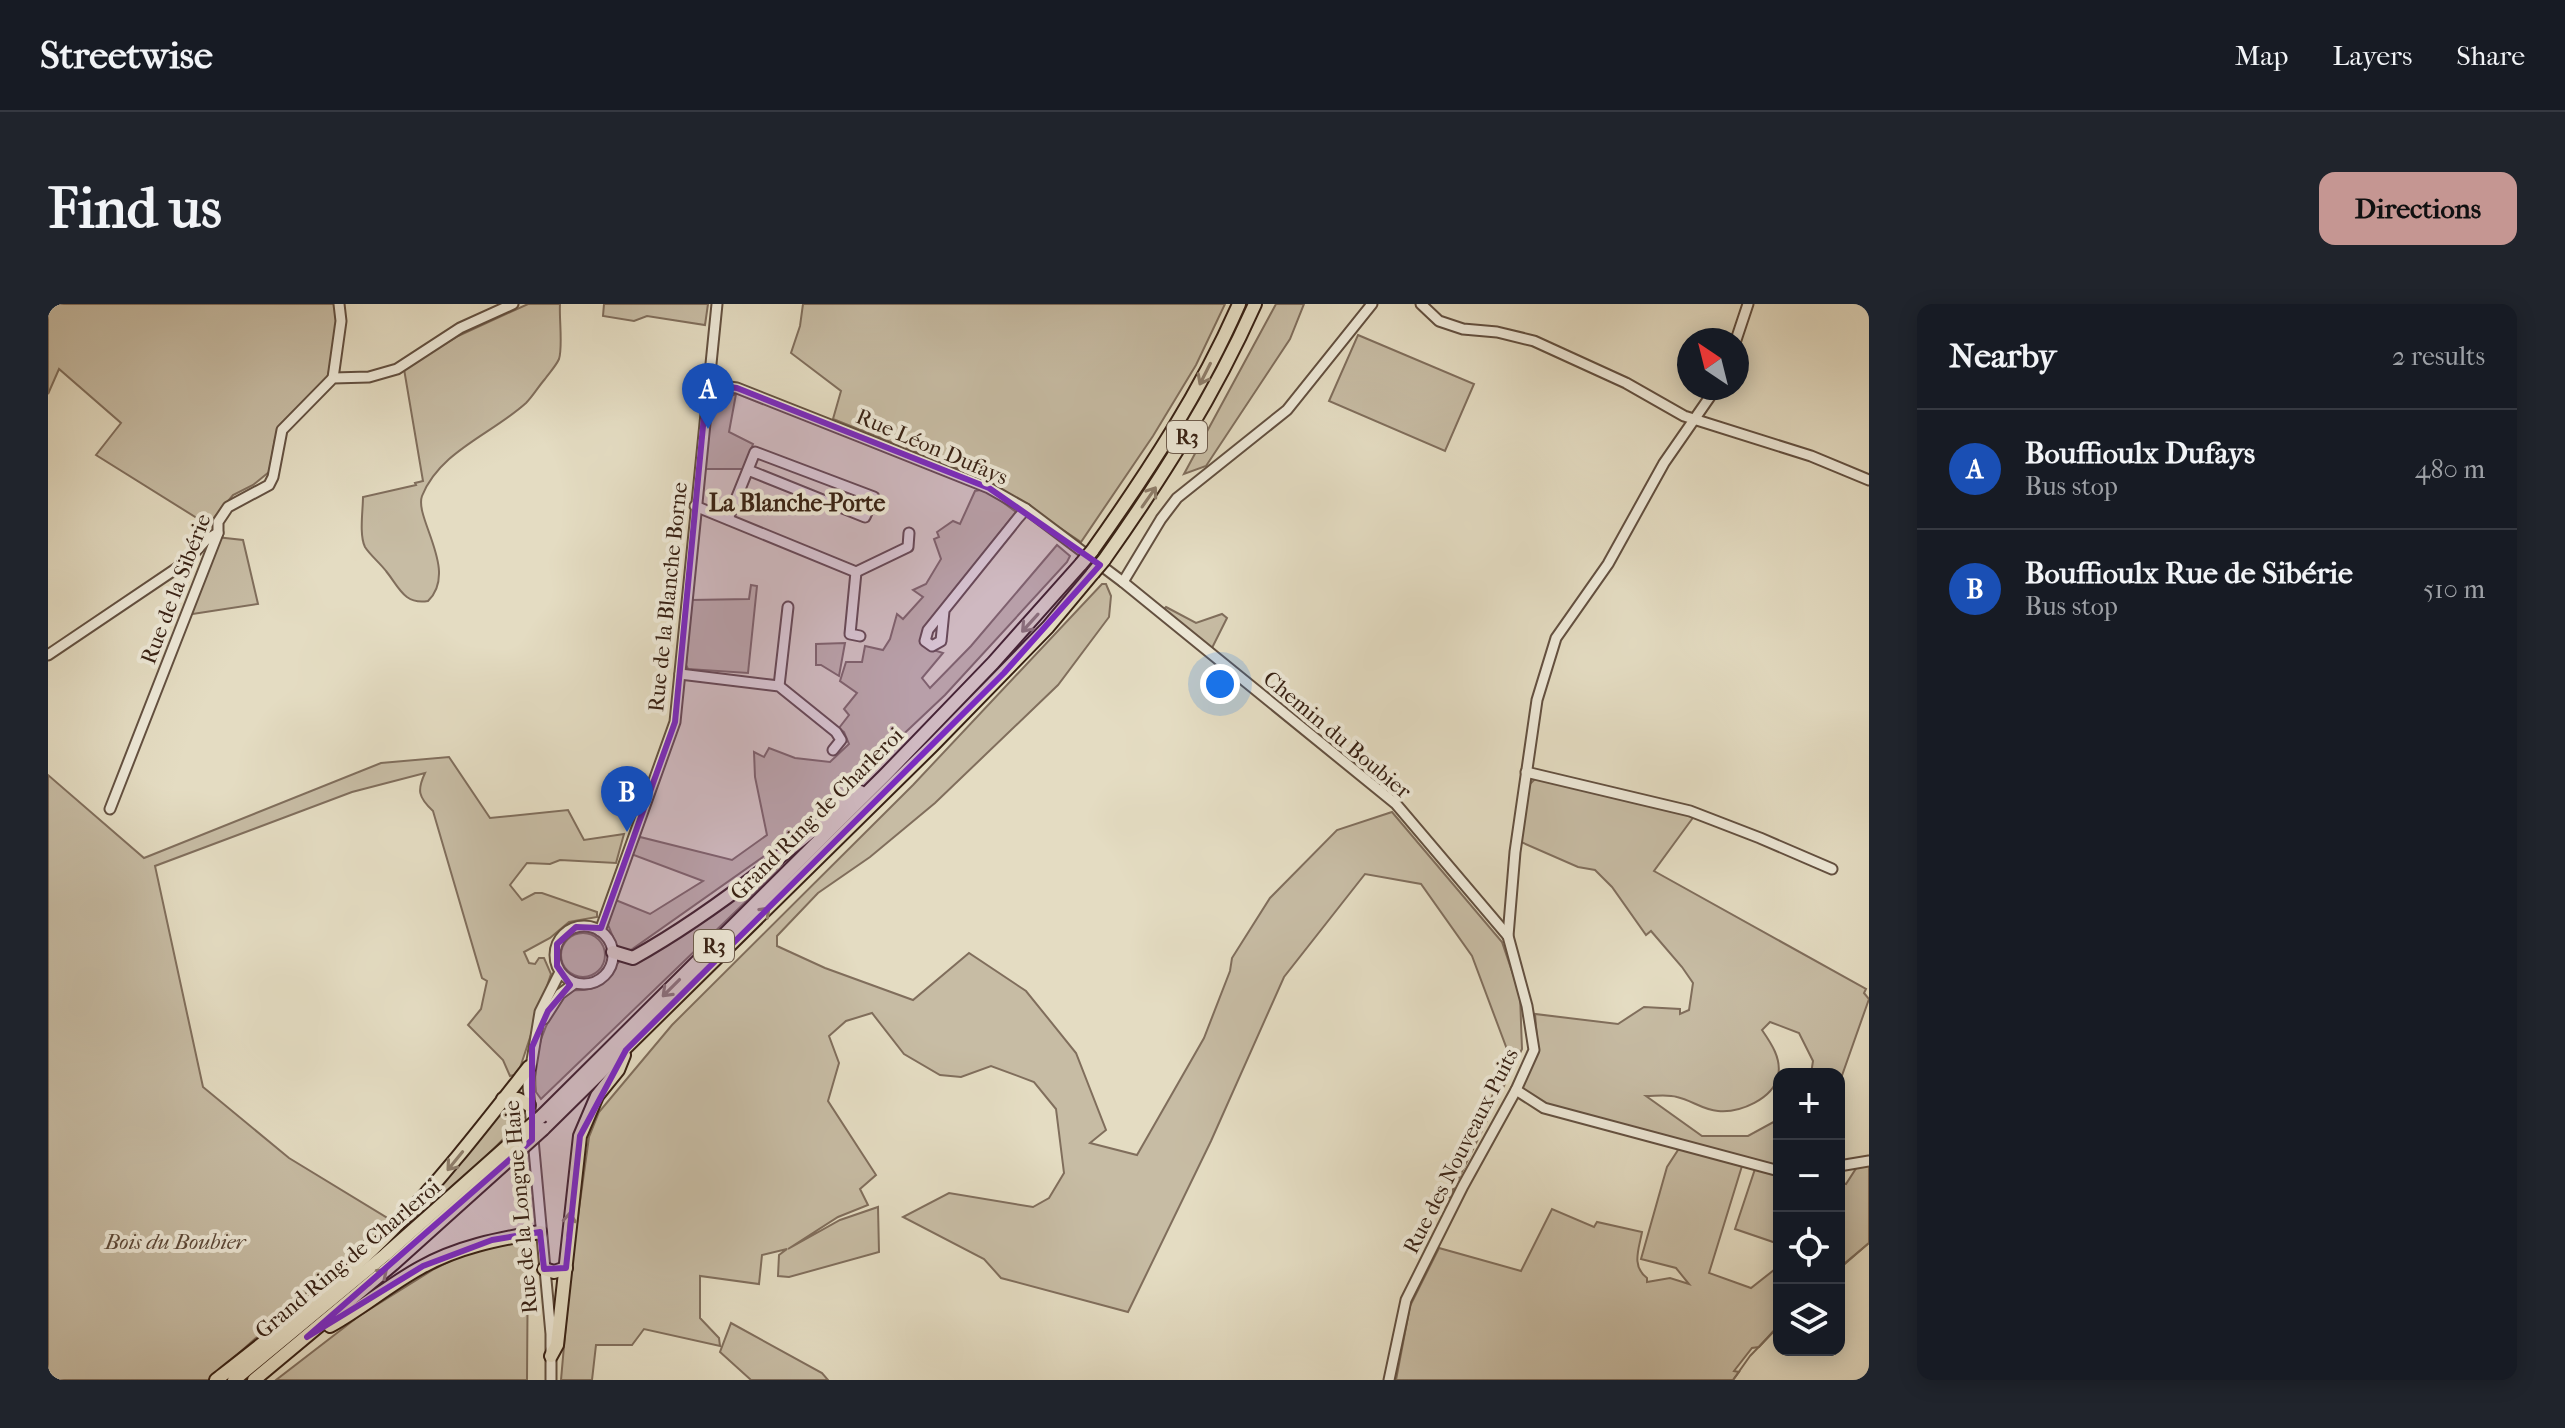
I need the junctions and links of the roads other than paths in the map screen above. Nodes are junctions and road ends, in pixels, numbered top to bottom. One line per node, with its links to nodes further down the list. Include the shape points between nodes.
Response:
1 (339, 304): 10 (street)
2 (513, 304): 10 (street, via 460,328 397,369 369,377)
3 (717, 304): 11 (street, Rue de la Blanche Borne)
4 (1239, 304): 31 (highway, Grand Ring de Charleroi / R3, one-way to 31, bridge, via 1171,435 1092,551)
5 (1255, 304): 40 (highway, Grand Ring de Charleroi / R3, one-way to 5, bridge, via 1048,627 1104,560 1184,443)
6 (1372, 304): 22 (street, via 1287,410 1177,498)
7 (1421, 304): 13 (street, via 1439,321 1534,341 1572,356)
8 (1748, 304): 9 (street)
9 (1740, 328)
10 (333, 378): 19 (street, Rue de la Sibérie, via 282,430 269,485 228,507)
11 (707, 384): 16 (street, Rue de la Blanche Borne); 17 (street, Rue Léon Dufays, via 737,388 989,488)
12 (1707, 400): 13 (street)
13 (1693, 420): 15 (street, via 1811,456); 30 (street, via 1608,564 1556,638 1537,700)
14 (748, 470): 14 (street, via 865,517 874,497 755,452); 18 (street)
15 (1869, 480)
16 (695, 506): 18 (street); 27 (street, Rue de la Blanche Borne)
17 (1026, 509): 22 (street, Rue Léon Dufays); 24 (street)
18 (728, 519): 21 (street)
19 (218, 533): 26 (street, via 186,562); 32 (street, Rue de la Sibérie)
20 (909, 533): 21 (street, via 908,547)
21 (856, 572): 25 (street, via 850,634)
22 (1123, 582): 35 (street, Chemin du Boubier, via 1396,804)
23 (788, 607): 28 (street)
24 (944, 611)
25 (860, 636)
26 (48, 655)
27 (680, 674): 28 (street); 34 (street, Rue de la Blanche Borne, via 675,722)
28 (779, 686): 29 (street, via 836,732 841,740)
29 (833, 750)
30 (1526, 772): 33 (street, via 1690,811); 35 (street)
31 (885, 775): 36 (highway, via 672,933 633,958); 54 (highway, Grand Ring de Charleroi / R3, one-way to 54, bridge, via 542,1116)
32 (110, 809)
33 (1832, 869)
34 (600, 931): 36 (street); 37 (street, via 581,926 563,935 555,954)
35 (1508, 936): 42 (street, Rue des Nouveaux Puits, via 1534,1050)
36 (613, 952): 38 (street, via 603,978)
37 (560, 972): 38 (street); 39 (street, Rue de la Longue Haie)
38 (575, 983): 39 (street, Rue de la Longue Haie, via 560,994)
39 (536, 1032): 41 (street, Rue de la Longue Haie)
40 (626, 1050): 49 (highway, one-way to 40, via 580,1136 587,1114); 51 (highway, Grand Ring de Charleroi / R3, one-way to 40, bridge)
41 (529, 1067): 43 (highway); 44 (street, Rue de la Longue Haie)
42 (1516, 1090): 47 (street, via 1544,1108); 57 (street, Rue des Nouveaux Puits, via 1406,1300)
43 (503, 1099): 44 (highway); 53 (highway, one-way to 53, via 391,1232)
44 (529, 1105): 48 (street, Rue de la Longue Haie)
45 (1869, 1161): 46 (street)
46 (1845, 1165)
47 (1773, 1169)
48 (540, 1232): 50 (street, Rue de la Longue Haie); 51 (highway, via 444,1256)
49 (566, 1268): 50 (highway); 52 (highway, via 557,1345)
50 (544, 1269): 52 (street, Rue de la Longue Haie)
51 (307, 1337): 55 (highway, Grand Ring de Charleroi / R3)
52 (551, 1356): 56 (street, Rue de la Longue Haie)
53 (216, 1380)
54 (234, 1380)
55 (254, 1380)
56 (551, 1380)
57 (1389, 1380)

